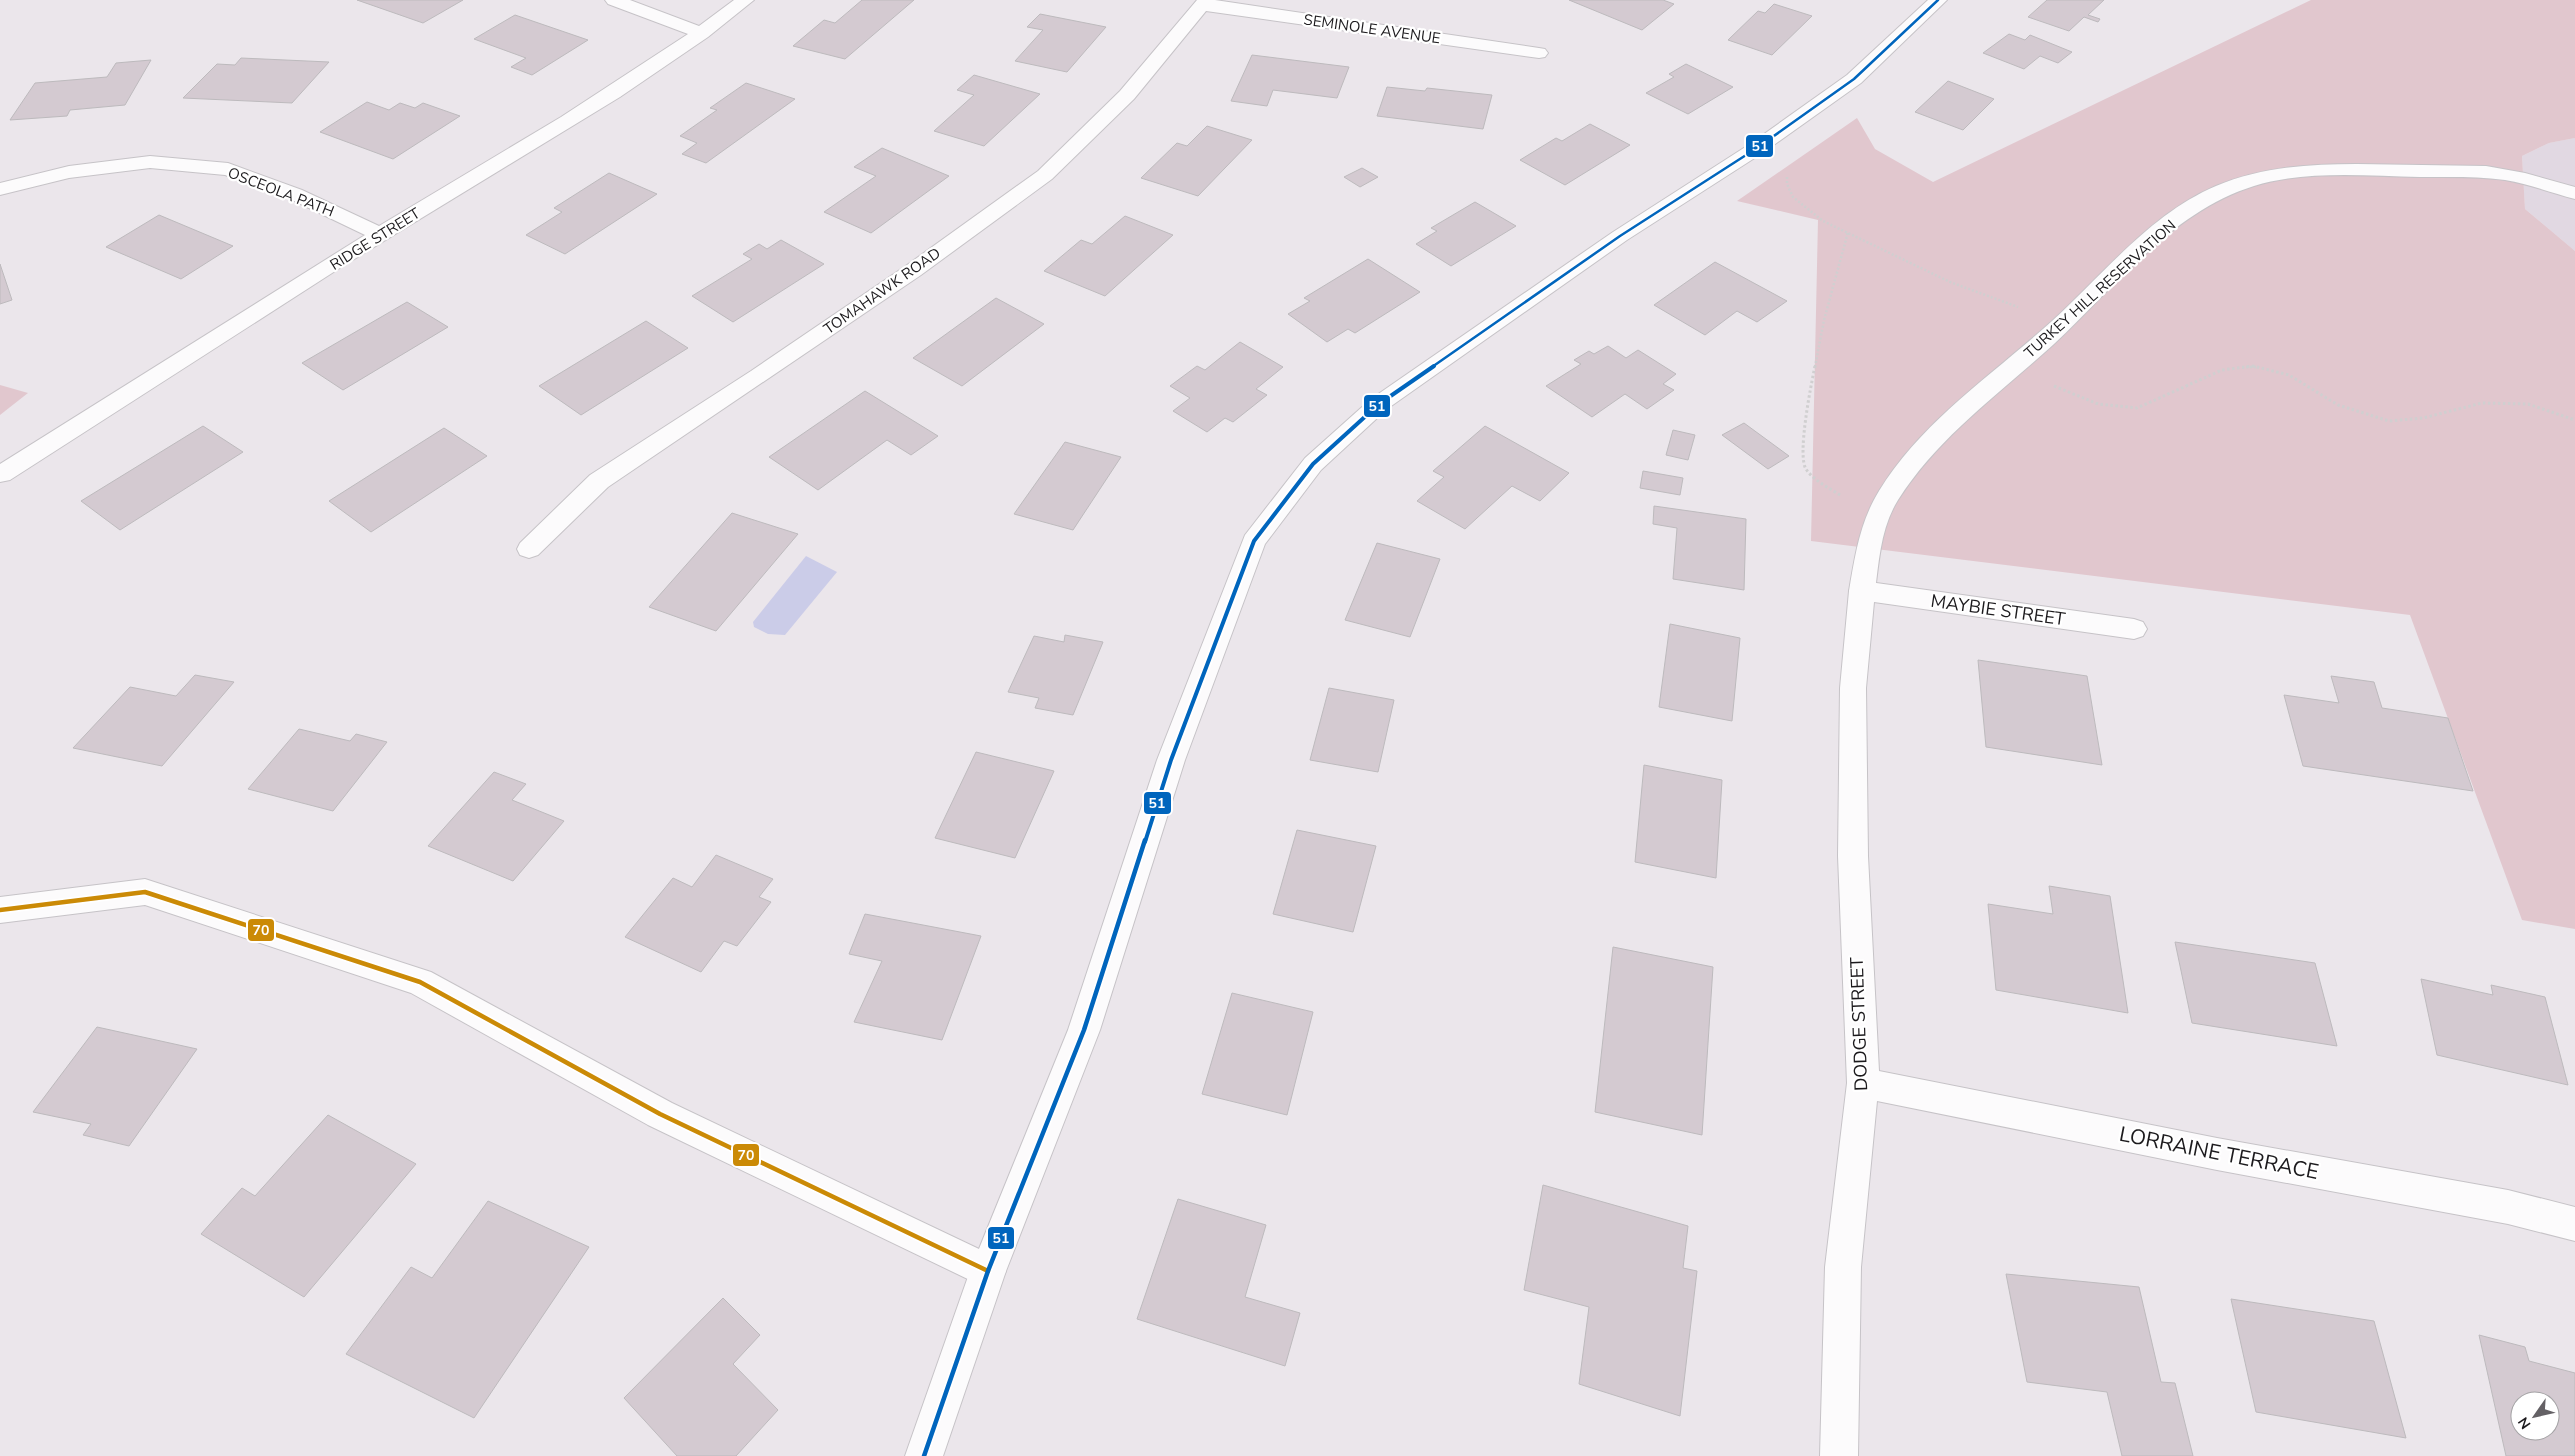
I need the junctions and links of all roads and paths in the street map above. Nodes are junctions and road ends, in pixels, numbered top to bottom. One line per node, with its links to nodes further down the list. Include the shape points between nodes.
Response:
1 (614, 0): 5 (street)
2 (744, 0): 5 (street, RIDGE STREET)
3 (1938, 0): 7 (street, via 1854,79)
4 (1205, 3): 6 (street, SEMINOLE AVENUE); 17 (street, TOMAHAWK ROAD, via 1128,95 1045,176 760,376 599,481)
5 (702, 33): 11 (street, RIDGE STREET, via 577,115)
6 (1540, 53)
7 (1757, 148): 10 (path, via 1783,163 1788,172 1786,184 1805,210); 23 (street, via 1620,236 1378,404 1313,464 1254,541 1171,760 1084,1030)
8 (0, 189): 11 (street, OSCEOLA PATH, via 69,172 150,162 228,169 295,194)
9 (2575, 193): 12 (street, TURKEY HILL RESERVATION, via 2495,172 2292,172 2246,182 2212,197 2178,218 2143,246)
10 (1848, 232): 12 (path, via 1950,282); 16 (path, via 1824,320 1813,376 1803,461 1811,475 1838,494)
11 (380, 234): 15 (street, RIDGE STREET)
12 (2063, 324): 13 (street, TURKEY HILL RESERVATION)
13 (2012, 369): 14 (path, via 2098,404 2137,408 2222,370 2253,366 2289,374 2338,405 2389,421 2423,418 2482,403 2528,404); 16 (street, TURKEY HILL RESERVATION, via 1937,435 1906,470)
14 (2575, 420)
15 (2, 474)
16 (1879, 514): 18 (street, TURKEY HILL RESERVATION, via 1872,527)
17 (530, 549)
18 (1862, 591): 19 (street, MAYBIE STREET); 21 (street, DODGE STREET, via 1853,688 1853,856)
19 (2134, 629)
20 (0, 910): 23 (street, via 145,892 420,982 660,1114)
21 (1863, 1083): 22 (street, LORRAINE TERRACE, via 2217,1154 2508,1206); 25 (street, DODGE STREET, via 1843,1267)
22 (2575, 1224)
23 (988, 1271): 24 (street)
24 (924, 1456)
25 (1839, 1456)

